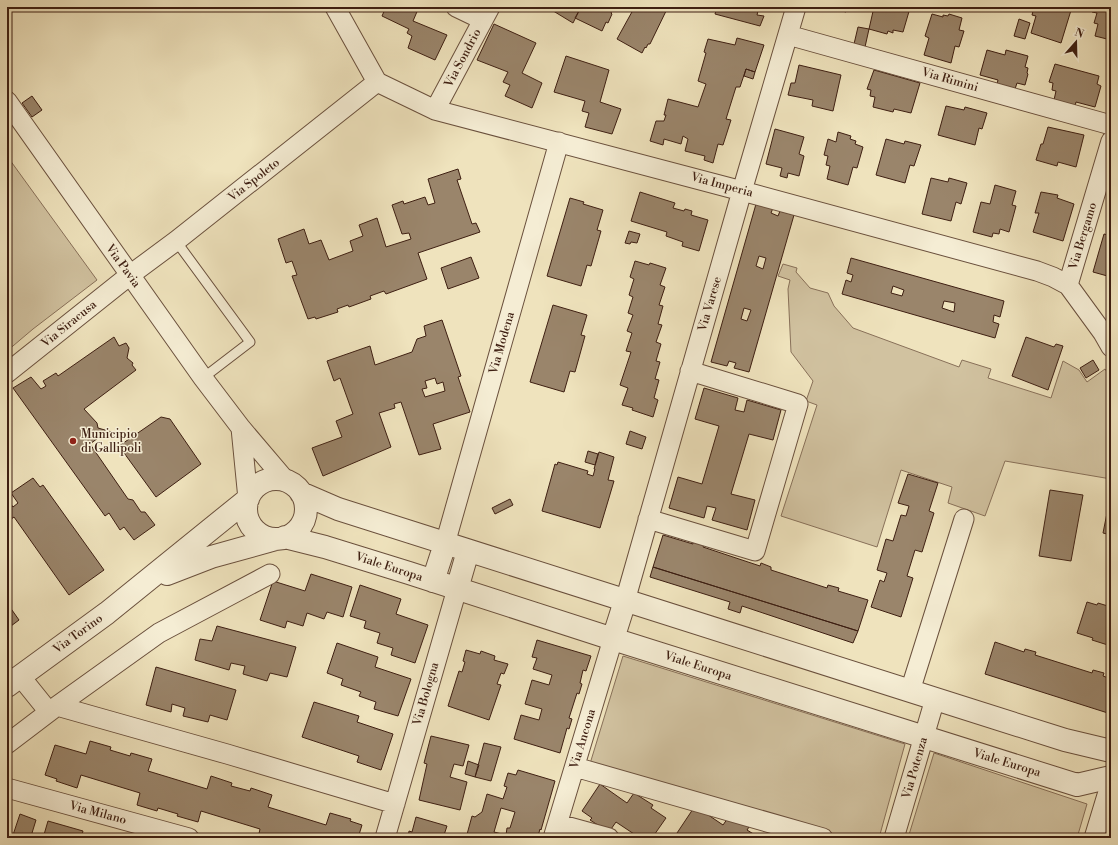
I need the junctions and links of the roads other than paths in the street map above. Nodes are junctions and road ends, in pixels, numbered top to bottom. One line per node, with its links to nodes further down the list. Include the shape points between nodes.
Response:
1 (334, 7): 6 (street)
2 (456, 7): 4 (street)
3 (796, 7): 5 (street, Via Varese)
4 (486, 13): 8 (street, Via Sondrio)
5 (788, 35): 9 (street, Via Rimini); 12 (street, Via Varese)
6 (377, 82): 8 (street, Via Imperia); 13 (street, Via Spoleto)
7 (7, 102): 14 (street, Via Pavia)
8 (435, 110): 11 (street, Via Imperia)
9 (1111, 125)
10 (1111, 141): 15 (street, Via Bergamo)
11 (559, 142): 12 (street, Via Imperia); 26 (street, Via Modena)
12 (742, 190): 15 (street, Via Imperia, via 1037,271); 17 (street, Via Varese)
13 (176, 241): 14 (street, Via Spoleto); 19 (lane, via 250,342)
14 (130, 275): 18 (street, Via Siracusa); 19 (street, Via Pavia)
15 (1068, 285): 16 (street)
16 (1111, 347)
17 (690, 371): 23 (street, Via Varese); 23 (street, via 798,404 755,551)
18 (7, 373)
19 (203, 378): 20 (street, Via Pavia)
20 (241, 428): 21 (street, Via Pavia); 22 (street)
21 (293, 487): 22 (street, via 277,479 267,480 259,484); 25 (street, via 305,501 304,519 293,534); 26 (street, via 338,510)
22 (248, 499): 25 (street, via 246,508 252,526 266,537); 29 (street, Via Torino)
23 (648, 519): 32 (street, Via Varese)
24 (964, 519): 35 (street)
25 (280, 538): 29 (street, Via Torino, via 211,557); 30 (street, Viale Europa, via 325,547)
26 (445, 544): 27 (street); 30 (street)
27 (468, 551): 31 (street, Via Bologna); 32 (street)
28 (270, 574): 37 (street, via 160,633)
29 (149, 580): 34 (street, Via Torino)
30 (434, 581): 31 (street, Viale Europa)
31 (457, 589): 33 (street, Viale Europa); 45 (street, Via Bologna)
32 (625, 601): 33 (street); 35 (street)
33 (614, 639): 38 (street, Viale Europa); 41 (street, Via Ancona)
34 (13, 681): 37 (street)
35 (910, 691): 36 (street)
36 (935, 699): 38 (street, Via Potenza); 40 (street, via 1065,740)
37 (53, 709): 39 (street); 45 (street, via 227,754)
38 (924, 737): 42 (street, Viale Europa, via 1077,785); 51 (street, Via Potenza)
39 (7, 744)
40 (1111, 751)
41 (575, 767): 46 (street, Via Ancona); 50 (street)
42 (1111, 777)
43 (1111, 782): 52 (street)
44 (7, 788): 47 (street, Via Milano)
45 (395, 804): 48 (street, Via Bologna)
46 (556, 831): 49 (street)
47 (189, 838)
48 (385, 838)
49 (609, 838)
50 (823, 838)
51 (894, 838)
52 (1094, 838)

